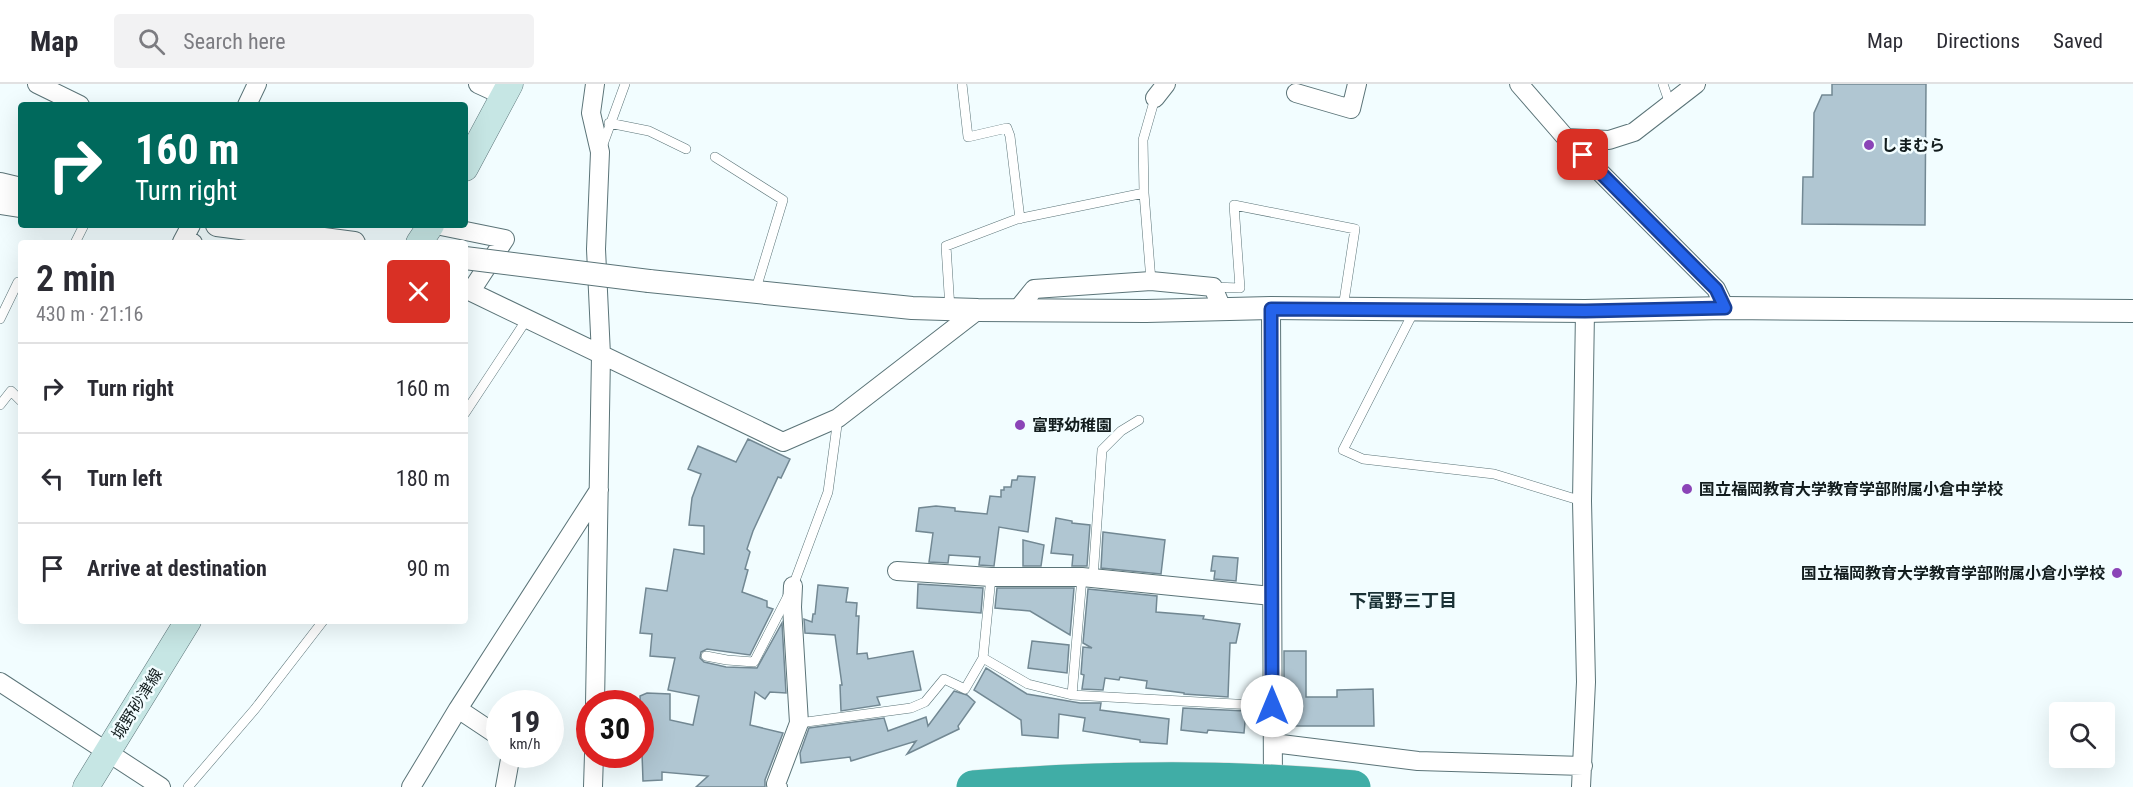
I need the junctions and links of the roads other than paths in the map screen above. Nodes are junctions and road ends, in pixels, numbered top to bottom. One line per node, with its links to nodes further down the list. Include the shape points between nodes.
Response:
1 (37, 84): 14 (street)
2 (257, 84): 15 (street)
3 (478, 84): 11 (street)
4 (595, 84): 20 (street, via 591,113)
5 (625, 84): 17 (lane)
6 (962, 84): 28 (lane, via 968,137 1007,128)
7 (1358, 84): 13 (street, via 1351,109)
8 (1519, 84): 18 (street)
9 (1663, 84): 16 (lane)
10 (1696, 84): 16 (street)
11 (507, 90): 22 (main road)
12 (1160, 91): 25 (lane, via 1143,140)
13 (1296, 93)
14 (74, 102)
15 (248, 102)
16 (1670, 104): 18 (street, via 1634,132 1609,140)
17 (609, 123): 19 (lane, via 649,131); 20 (lane)
18 (1566, 138): 39 (street, via 1716,289)
19 (686, 149)
20 (600, 152): 51 (street, via 596,249)
21 (715, 157): 36 (lane, via 783,200)
22 (468, 162)
23 (0, 184): 24 (street)
24 (18, 188)
25 (1144, 194): 28 (lane); 33 (lane)
26 (0, 203): 27 (street)
27 (18, 206)
28 (1020, 219): 40 (lane, via 946,246)
29 (241, 228): 31 (street)
30 (451, 228): 37 (street, via 505,239)
31 (331, 240)
32 (468, 258): 36 (street, bridge)
33 (1151, 281): 35 (street); 46 (street, via 1034,290)
34 (18, 282): 49 (lane)
35 (1213, 287): 41 (street); 43 (lane, via 1240,288 1234,205 1355,229)
36 (755, 292): 40 (street)
37 (468, 293)
38 (468, 294): 50 (street)
39 (1725, 308): 47 (street); 48 (street)
40 (950, 309): 45 (street)
41 (1222, 309): 42 (street); 46 (street)
42 (1271, 309): 43 (street); 63 (street)
43 (1343, 309): 44 (street)
44 (1416, 309): 47 (street); 58 (lane, via 1343,450 1363,459 1494,474)
45 (978, 310): 46 (street); 55 (street)
46 (1017, 310)
47 (1585, 311): 58 (street)
48 (2133, 311)
49 (0, 319)
50 (527, 319): 51 (street); 54 (lane)
51 (601, 355): 55 (street, via 783,442); 57 (street)
52 (18, 398): 53 (lane, via 11,391)
53 (0, 405)
54 (468, 408)
55 (838, 418): 62 (lane, via 828,492)
56 (1139, 420): 61 (lane, via 1101,450)
57 (599, 489): 69 (street); 72 (street)
58 (1582, 501): 77 (street, via 1586,682)
59 (897, 571): 60 (street)
60 (991, 577): 61 (street); 67 (lane)
61 (1087, 577): 63 (street); 70 (lane)
62 (793, 586): 66 (lane, via 754,662); 73 (street)
63 (1272, 596): 71 (street)
64 (186, 624): 76 (main road, 城野砂津線)
65 (321, 624): 82 (lane)
66 (706, 656)
67 (983, 657): 70 (lane, via 1028,684); 73 (lane, via 965,689 944,679 925,702 911,708)
68 (0, 682): 76 (street)
69 (595, 690)
70 (1071, 695): 71 (lane)
71 (1272, 706): 75 (street)
72 (458, 709): 74 (street); 83 (street)
73 (799, 723): 86 (street)
74 (486, 728)
75 (1273, 743): 77 (street, via 1418,761); 88 (street)
76 (106, 753): 80 (main road, 城野砂津線); 81 (street)
77 (1583, 766): 90 (street)
78 (508, 768): 84 (street)
79 (594, 768): 85 (street)
80 (86, 787)
81 (161, 787)
82 (188, 787)
83 (411, 787)
84 (505, 787)
85 (593, 787)
86 (778, 787)
87 (973, 787): 89 (highway, bridge, via 1127,778)
88 (1273, 787)
89 (1354, 787)
90 (1581, 787)

